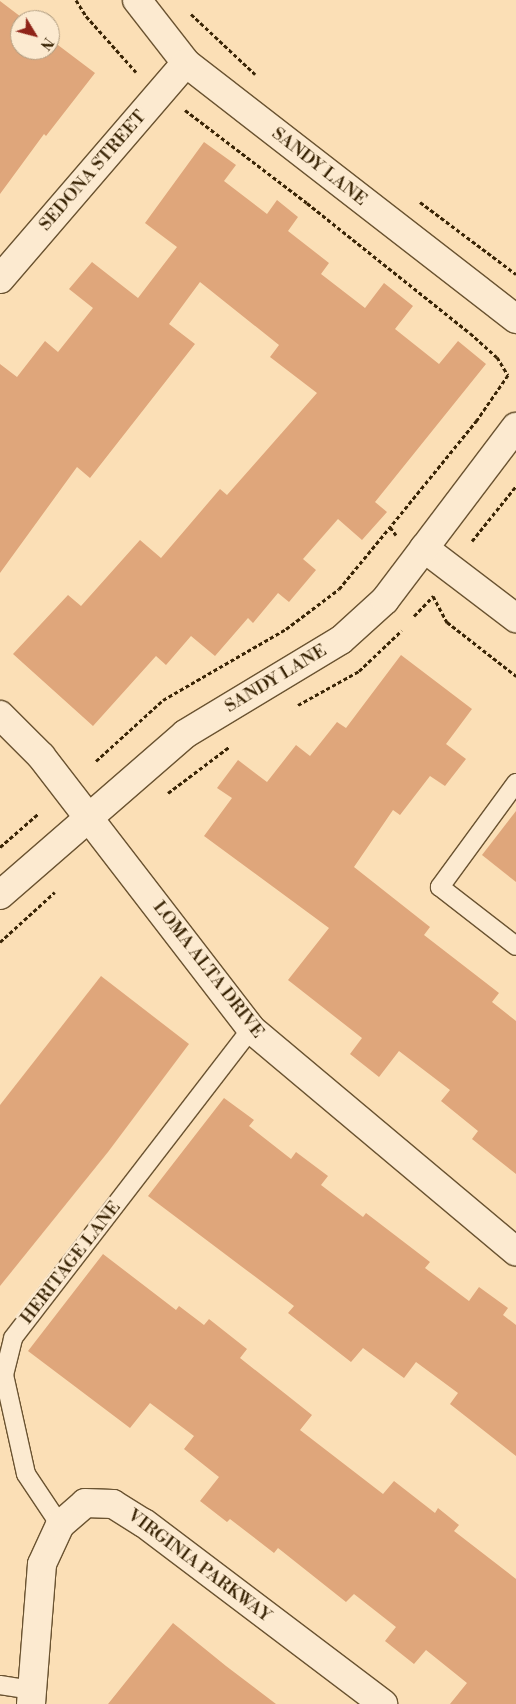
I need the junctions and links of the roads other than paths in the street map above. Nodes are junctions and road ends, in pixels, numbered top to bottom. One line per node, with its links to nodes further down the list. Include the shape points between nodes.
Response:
1 (136, 0): 2 (street, SANDY LANE)
2 (186, 63): 3 (street, SEDONA STREET); 4 (street, SANDY LANE)
3 (0, 278)
4 (516, 319)
5 (516, 427): 6 (street, SANDY LANE)
6 (419, 555): 7 (street); 10 (street, SANDY LANE, via 385,600 341,640 185,734)
7 (516, 618)
8 (0, 715): 10 (street, LOMA ALTA DRIVE, via 41,756)
9 (516, 783): 12 (lane, via 440,887)
10 (88, 818): 11 (street, SANDY LANE); 13 (street, LOMA ALTA DRIVE)
11 (0, 895)
12 (516, 946)
13 (251, 1029): 14 (street, LOMA ALTA DRIVE); 15 (lane, HERITAGE LANE, via 13,1338 4,1375 26,1474)
14 (516, 1251)
15 (60, 1525): 17 (street, VIRGINIA PARKWAY, via 42,1564); 18 (street, VIRGINIA PARKWAY, via 85,1503 113,1504 144,1523)
16 (0, 1686): 17 (lane)
17 (32, 1697)
18 (383, 1704)

